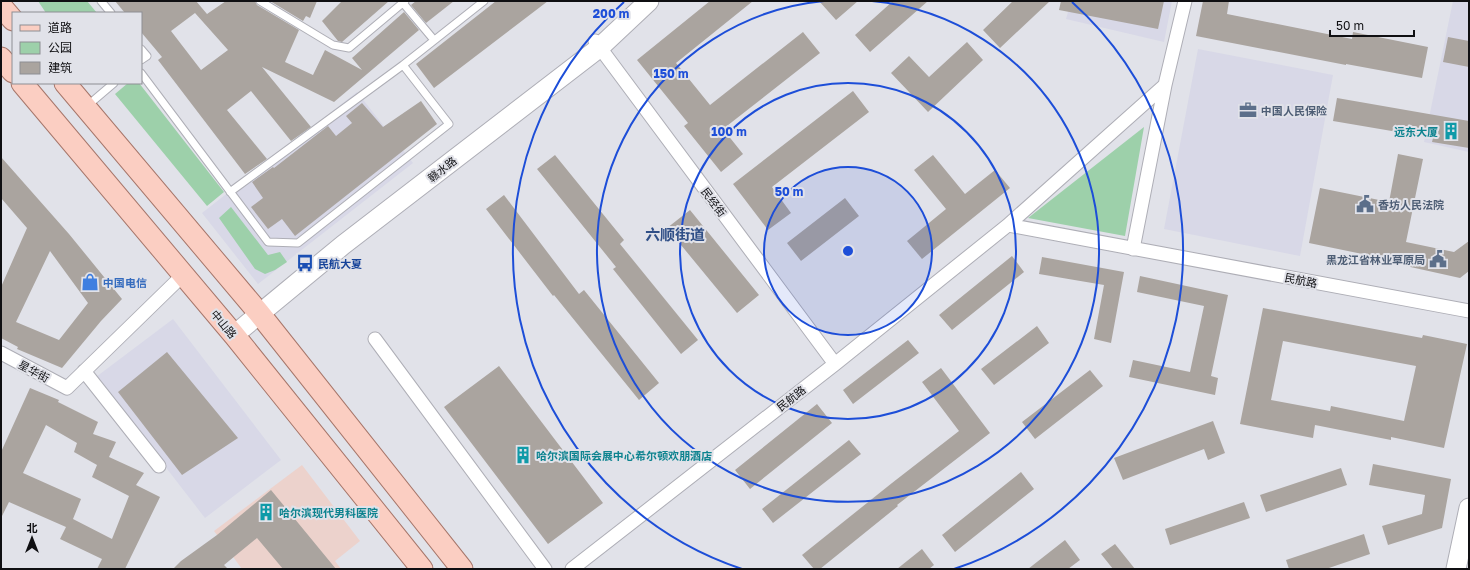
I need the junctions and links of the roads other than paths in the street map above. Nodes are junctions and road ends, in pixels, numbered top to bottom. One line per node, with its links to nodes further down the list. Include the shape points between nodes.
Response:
1 (101, 1): 9 (lane)
2 (260, 1): 7 (lane, via 333,45 349,48)
3 (484, 1): 11 (lane)
4 (637, 1): 12 (main road, 赣水路)
5 (650, 1): 12 (main road, 赣水路)
6 (1185, 1): 22 (street)
7 (404, 2): 11 (lane)
8 (1, 6): 10 (main road)
9 (110, 12)
10 (12, 19)
11 (434, 40): 16 (lane)
12 (597, 44): 28 (main road, 赣水路, via 343,245); 33 (street, 民经街)
13 (142, 50): 15 (lane, via 147,56)
14 (1, 58): 17 (main road)
15 (142, 59)
16 (402, 65): 24 (lane); 24 (lane, via 450,124 298,243 268,242)
17 (12, 71)
18 (142, 74): 24 (lane)
19 (23, 84): 27 (main road, 中山路)
20 (67, 84): 23 (main road)
21 (113, 84): 23 (lane)
22 (1166, 85): 25 (street, 民航路); 26 (street)
23 (86, 108): 28 (main road)
24 (230, 192)
25 (1008, 225): 26 (street, 民航路); 33 (street, 民航路)
26 (1133, 249): 29 (street, 民航路)
27 (183, 275): 30 (main road, 中山路); 34 (street)
28 (255, 309): 30 (main road, 赣水路); 40 (main road)
29 (1469, 311)
30 (230, 330): 37 (main road, 中山路)
31 (375, 339): 41 (street)
32 (1, 353): 34 (street, 星华街, via 68,388)
33 (835, 364): 42 (street, 民航路)
34 (84, 372): 35 (street)
35 (159, 466)
36 (1469, 508): 43 (main road)
37 (381, 519): 38 (main road); 39 (main road, 中山路)
38 (404, 569)
39 (422, 569)
40 (462, 569)
41 (544, 569)
42 (572, 569)
43 (1456, 569)

